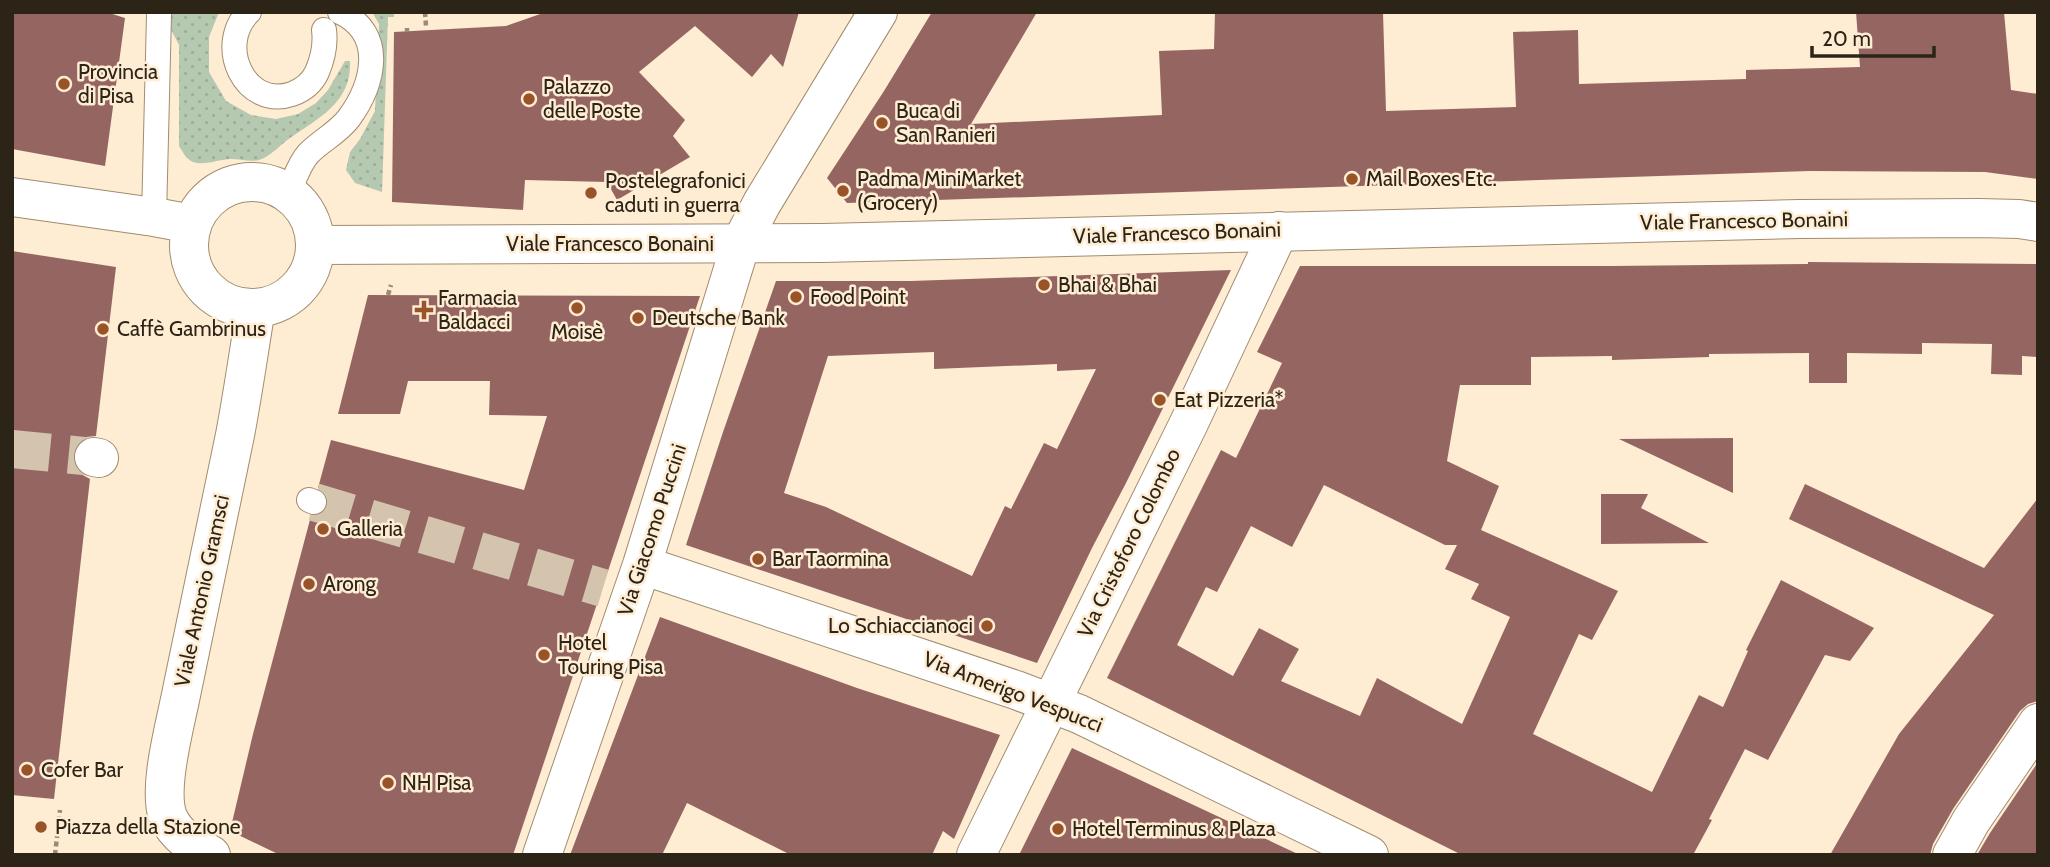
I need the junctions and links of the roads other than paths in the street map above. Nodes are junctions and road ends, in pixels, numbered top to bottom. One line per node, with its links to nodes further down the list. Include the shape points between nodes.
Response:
1 (250, 12): 4 (lane, via 241,20 234,59 251,84 277,97 297,92 314,78)
2 (878, 12): 11 (street, Via Giacomo Puccini)
3 (159, 15): 7 (lane)
4 (332, 21): 5 (lane, via 356,23 364,33 371,47 366,88 341,128 307,155)
5 (288, 193): 9 (street, via 273,184 234,184 202,205); 12 (street, via 310,219)
6 (12, 197): 7 (street)
7 (154, 217): 9 (street)
8 (2038, 222): 10 (street, Viale Francesco Bonaini, via 1827,219)
9 (192, 225): 13 (street, via 190,254 203,285 226,303)
10 (1279, 230): 11 (street, Viale Francesco Bonaini); 15 (street, Via Cristoforo Colombo)
11 (741, 243): 12 (street, Viale Francesco Bonaini); 14 (street, Via Giacomo Puccini)
12 (316, 245): 13 (street, via 312,266 291,294)
13 (256, 308): 17 (street, Viale Antonio Gramsci, via 165,791 168,816 179,832 191,845)
14 (642, 565): 15 (street, Via Amerigo Vespucci); 18 (street, Via Giacomo Puccini)
15 (1050, 702): 19 (street, Via Cristoforo Colombo); 20 (street, Via Amerigo Vespucci)
16 (2038, 723): 21 (street)
17 (211, 855)
18 (542, 855)
19 (976, 855)
20 (1369, 855)
21 (1952, 855)

